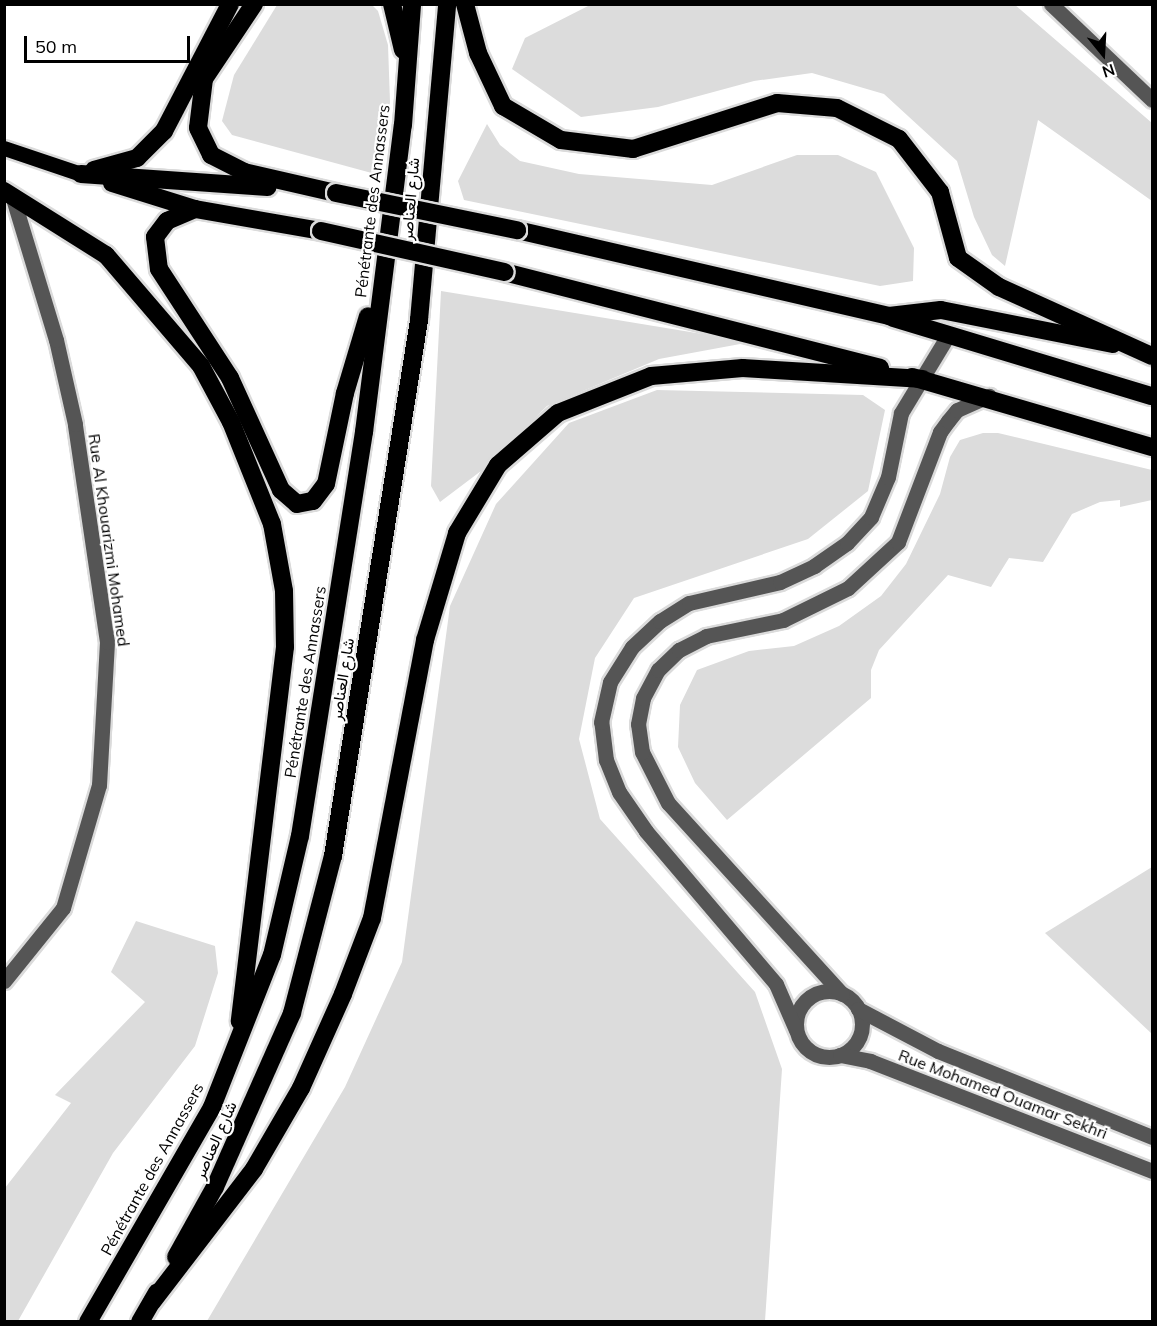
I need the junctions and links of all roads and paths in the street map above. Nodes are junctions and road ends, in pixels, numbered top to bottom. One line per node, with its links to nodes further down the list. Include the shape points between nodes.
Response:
1 (230, 4): 11 (highway, via 164,131 137,158)
2 (254, 4): 13 (highway, via 204,79 198,128 212,155 244,172)
3 (392, 4): 8 (highway)
4 (412, 4): 8 (highway, Pénétrante des Annassers)
5 (447, 4): 31 (highway, شارع العناصر, via 419,320 333,856 292,1013 215,1187)
6 (465, 4): 18 (highway, via 478,53 503,106 561,140 633,148 777,103 837,108 899,139 940,192 958,258 999,287)
7 (1051, 4): 9 (street)
8 (407, 67): 15 (highway, Pénétrante des Annassers, via 403,125)
9 (1152, 100)
10 (4, 148): 11 (main road)
11 (81, 174): 13 (highway); 14 (highway)
12 (8, 193): 23 (street, Rue Al Khouarizmi Mohamed, via 56,340 75,424 107,642 99,785 63,908); 27 (highway, via 106,255 201,366 231,422 272,524 284,591 285,646)
13 (336, 193): 16 (highway, bridge, via 517,230)
14 (195, 209): 15 (highway, via 167,221 155,237 159,269 231,378 282,490 297,504 313,501 326,484 345,393); 19 (highway, bridge, via 321,231 504,272)
15 (381, 271): 27 (highway, Pénétrante des Annassers, via 364,432 300,837 272,955)
16 (889, 316): 17 (highway); 18 (highway, via 941,310)
17 (947, 337): 19 (street); 21 (highway)
18 (1150, 353)
19 (922, 379): 20 (highway); 26 (street, via 901,413 888,477 872,517 814,566 780,582 689,603 660,621 632,647 610,682 601,722 606,760 619,792 646,831 770,976); 31 (highway, via 743,368 651,376 558,412 498,465 457,533 425,640 372,918 343,994 301,1088 254,1169)
20 (989, 396): 22 (highway); 24 (street, via 957,410 948,421 940,432 898,542 848,588 783,620 706,636 679,650 658,670 643,698 638,724 642,752 668,803)
21 (1152, 396)
22 (1152, 447)
23 (4, 981)
24 (842, 994): 25 (street); 26 (street, via 822,992 805,1002 799,1010)
25 (858, 1009): 28 (street, via 859,1036); 29 (street, via 938,1051)
26 (796, 1030): 28 (street, via 806,1048 815,1054)
27 (236, 1050): 32 (highway, Pénétrante des Annassers, via 207,1116)
28 (840, 1055): 30 (street, Rue Mohamed Ouamar Sekhri, via 870,1061)
29 (1152, 1137)
30 (1152, 1172)
31 (152, 1302): 33 (highway, شارع العناصر)
32 (88, 1322)
33 (140, 1322)

